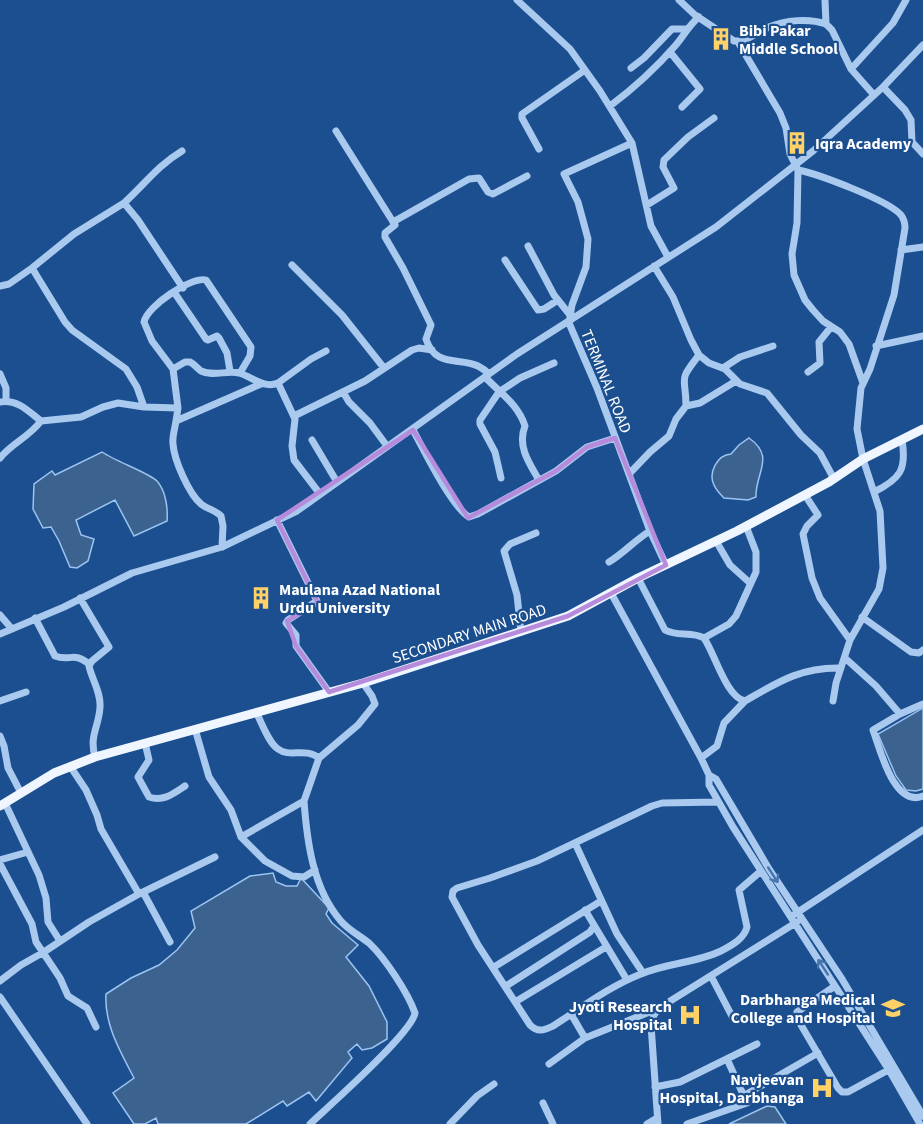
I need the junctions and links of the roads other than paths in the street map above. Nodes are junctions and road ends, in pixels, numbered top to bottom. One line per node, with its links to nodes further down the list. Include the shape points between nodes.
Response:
1 (517, 0): 13 (street, via 570,49)
2 (679, 0): 5 (street)
3 (825, 0): 6 (street)
4 (906, 0): 12 (street, via 893,23)
5 (699, 18): 7 (street); 8 (street)
6 (826, 24): 8 (street, via 786,22); 12 (street)
7 (686, 29): 10 (street); 11 (street, via 672,29)
8 (738, 42): 24 (street, via 780,113)
9 (923, 45): 14 (street)
10 (670, 52): 16 (street, via 643,81); 17 (street, via 700,89)
11 (632, 68)
12 (851, 69): 15 (street)
13 (585, 70): 16 (street); 21 (street, via 522,114)
14 (883, 87): 15 (street); 23 (street, via 909,115 912,142)
15 (874, 95): 24 (street)
16 (610, 106): 20 (street)
17 (682, 107)
18 (714, 118): 27 (street, via 664,160 663,167 674,188)
19 (336, 131): 28 (street)
20 (633, 143): 27 (street); 41 (street, TERMINAL ROAD, via 564,174 578,202 588,239 586,267)
21 (539, 149)
22 (182, 151): 26 (street, via 149,176)
23 (923, 154)
24 (797, 168): 31 (street, via 897,211 904,222); 32 (street); 42 (street, via 794,275 805,300)
25 (527, 176): 28 (street, via 493,194 479,178 469,179)
26 (124, 203): 36 (street, via 74,234); 38 (street)
27 (647, 205): 32 (street, via 651,226)
28 (393, 222): 46 (street, via 395,226 385,237 430,321 426,339)
29 (528, 246): 40 (street)
30 (923, 247): 31 (street)
31 (901, 250): 45 (street, via 894,295)
32 (668, 257): 35 (street)
33 (505, 260): 40 (street, via 538,310)
34 (292, 265): 50 (street, via 342,315)
35 (654, 266): 41 (street); 48 (street, via 674,297)
36 (32, 268): 37 (street); 66 (street, via 72,330 126,369)
37 (0, 286)
38 (183, 288): 39 (street); 56 (street, via 203,278 210,283 251,347)
39 (174, 292): 52 (street, via 152,307 144,322 152,341); 53 (street, via 206,339 219,338)
40 (558, 300): 41 (street)
41 (569, 319): 57 (street); 73 (street, TERMINAL ROAD)
42 (831, 327): 54 (street, via 819,342 820,363); 60 (street, via 849,344)
43 (923, 336): 45 (street)
44 (774, 346): 51 (street, via 740,357)
45 (876, 346): 60 (street)
46 (432, 350): 50 (street, via 412,350); 57 (street, via 444,359 477,365)
47 (326, 351): 59 (street)
48 (699, 355): 51 (street); 65 (street, via 683,379)
49 (554, 363): 63 (street)
50 (384, 368): 62 (street)
51 (723, 368): 58 (street)
52 (173, 369): 53 (street, via 188,362 211,373); 67 (street)
53 (230, 371): 56 (street)
54 (808, 372)
55 (0, 374): 64 (street, via 6,388)
56 (240, 374): 61 (street)
57 (487, 376): 63 (street); 72 (street)
58 (736, 381): 65 (street, via 700,403); 81 (street, via 767,393 820,453)
59 (278, 383): 61 (street); 68 (street)
60 (863, 383): 78 (street, via 856,429)
61 (261, 384): 70 (street)
62 (343, 392): 68 (street); 76 (street)
63 (500, 392): 80 (street, via 480,422 495,452); 82 (street, via 523,421 521,443)
64 (3, 401): 69 (street, via 22,406)
65 (686, 406): 79 (street, via 669,436)
66 (144, 407): 67 (street); 69 (street, via 118,403 81,417)
67 (178, 408): 70 (street)
68 (294, 416): 85 (street, via 294,460)
69 (41, 421): 77 (street)
70 (176, 421): 92 (street, via 175,453 196,498 221,516)
71 (923, 429): 75 (main road, SECONDARY MAIN ROAD)
72 (412, 430): 76 (street); 82 (street, via 450,494 469,516)
73 (615, 438): 79 (street, TERMINAL ROAD); 82 (street, via 587,447)
74 (312, 440): 83 (street)
75 (902, 440): 78 (main road, SECONDARY MAIN ROAD); 84 (street, via 903,460 898,476)
76 (387, 446): 83 (street)
77 (0, 458)
78 (863, 459): 81 (main road, SECONDARY MAIN ROAD); 84 (street)
79 (629, 474): 89 (street, TERMINAL ROAD)
80 (501, 478)
81 (834, 479): 86 (main road, SECONDARY MAIN ROAD)
82 (539, 480)
83 (337, 482): 85 (street)
84 (873, 492): 100 (street, via 880,511 883,568 879,589)
85 (320, 495): 87 (street)
86 (805, 495): 88 (main road, SECONDARY MAIN ROAD); 106 (street, via 818,515 803,534 815,587)
87 (277, 520): 92 (street); 113 (street, via 317,601 286,623 296,635 296,646)
88 (746, 526): 91 (main road, SECONDARY MAIN ROAD); 96 (street, via 756,552 756,572)
89 (650, 531): 93 (street); 94 (street, TERMINAL ROAD)
90 (536, 534): 103 (street, via 510,544 504,551 517,595)
91 (716, 541): 94 (main road, SECONDARY MAIN ROAD); 96 (street, via 730,565)
92 (222, 547): 98 (street, via 132,573)
93 (609, 562)
94 (666, 564): 95 (main road, SECONDARY MAIN ROAD)
95 (638, 578): 97 (main road, SECONDARY MAIN ROAD); 105 (street, via 665,630)
96 (750, 583): 105 (street, via 733,620)
97 (611, 593): 103 (main road, SECONDARY MAIN ROAD, via 568,616); 125 (street)
98 (80, 598): 101 (street); 109 (street, via 108,645)
99 (0, 615): 102 (street)
100 (862, 616): 106 (street); 107 (street, via 911,652)
101 (35, 618): 102 (street); 109 (street, via 55,656 77,656)
102 (12, 629): 104 (street)
103 (521, 632): 111 (main road, SECONDARY MAIN ROAD)
104 (0, 634)
105 (704, 638): 115 (street, via 731,692)
106 (850, 640): 108 (street)
107 (923, 650)
108 (845, 658): 110 (street); 119 (street)
109 (89, 664): 123 (street, via 100,698 92,741)
110 (842, 668): 115 (street, via 803,671); 116 (street)
111 (363, 683): 113 (main road, SECONDARY MAIN ROAD); 124 (street, via 375,704 358,725)
112 (26, 692): 114 (street)
113 (329, 692): 118 (main road, SECONDARY MAIN ROAD)
114 (0, 701)
115 (745, 701): 125 (street, via 724,723 717,746)
116 (833, 701)
117 (923, 704): 119 (street)
118 (256, 712): 120 (main road, SECONDARY MAIN ROAD); 124 (street, via 278,749)
119 (900, 714): 130 (street, via 873,730 897,788 906,795)
120 (195, 729): 122 (main road, SECONDARY MAIN ROAD); 135 (street, via 209,777 231,810)
121 (0, 736): 129 (street, via 8,768)
122 (145, 743): 123 (main road, SECONDARY MAIN ROAD); 128 (street, via 149,760 138,777 149,797 169,797)
123 (95, 757): 126 (main road, SECONDARY MAIN ROAD)
124 (319, 758): 131 (street)
125 (701, 758): 127 (street)
126 (70, 766): 129 (main road, SECONDARY MAIN ROAD); 144 (street, via 86,790 101,829)
127 (709, 775): 132 (street, via 709,785); 137 (street, via 716,779)
128 (185, 786)
129 (21, 793): 133 (main road, SECONDARY MAIN ROAD)
130 (923, 796)
131 (304, 801): 135 (street); 142 (street, via 306,834)
132 (718, 802): 136 (street, via 657,804); 139 (street)
133 (3, 804): 138 (street)
134 (923, 830): 147 (street)
135 (241, 837): 142 (street, via 259,857 292,876 304,877)
136 (575, 843): 145 (street); 153 (street, via 453,891 454,902)
137 (759, 851): 139 (street); 147 (street, one-way to 147)
138 (28, 852): 141 (street); 149 (street, via 44,890 48,922)
139 (751, 856): 143 (street)
140 (215, 857): 144 (street)
141 (0, 862): 152 (street)
142 (315, 870): 179 (street, via 339,919 375,950 415,1013 375,1063)
143 (761, 871): 147 (street); 154 (street, via 739,890 747,927 738,941 708,956)
144 (141, 893): 149 (street); 150 (street)
145 (602, 901): 146 (street); 154 (street, via 617,934)
146 (585, 910): 148 (street); 153 (street)
147 (796, 918): 155 (street); 159 (street, one-way to 147); 171 (street, via 842,979)
148 (594, 926): 151 (street); 158 (street)
149 (60, 941): 152 (street)
150 (170, 942)
151 (606, 947): 156 (street); 161 (street)
152 (44, 952): 157 (street); 165 (street, via 68,996 87,1008)
153 (494, 967): 158 (street)
154 (643, 973): 156 (street)
155 (711, 976): 162 (street); 164 (street)
156 (627, 980): 163 (street)
157 (0, 981)
158 (506, 986): 161 (street)
159 (835, 986): 168 (street, via 796,1012); 171 (street)
160 (0, 997): 178 (street)
161 (515, 1002): 163 (street, via 536,1030 546,1029)
162 (659, 1008): 166 (street); 173 (street, via 651,1025)
163 (571, 1014): 166 (street)
164 (734, 1020)
165 (96, 1027)
166 (585, 1038): 170 (street)
167 (757, 1044): 169 (street)
168 (818, 1053): 171 (street, via 842,1092); 174 (street)
169 (727, 1059): 173 (street, via 680,1082); 174 (street)
170 (549, 1064)
171 (891, 1069): 176 (street, via 898,1072)
172 (494, 1084): 180 (street)
173 (655, 1087): 177 (street)
174 (745, 1095): 183 (street, via 748,1101 744,1106)
175 (543, 1103): 181 (street)
176 (920, 1114): 184 (street)
177 (658, 1121): 182 (street)
178 (87, 1124)
179 (310, 1124)
180 (450, 1124)
181 (553, 1124)
182 (647, 1124)
183 (687, 1124)
184 (920, 1124)

